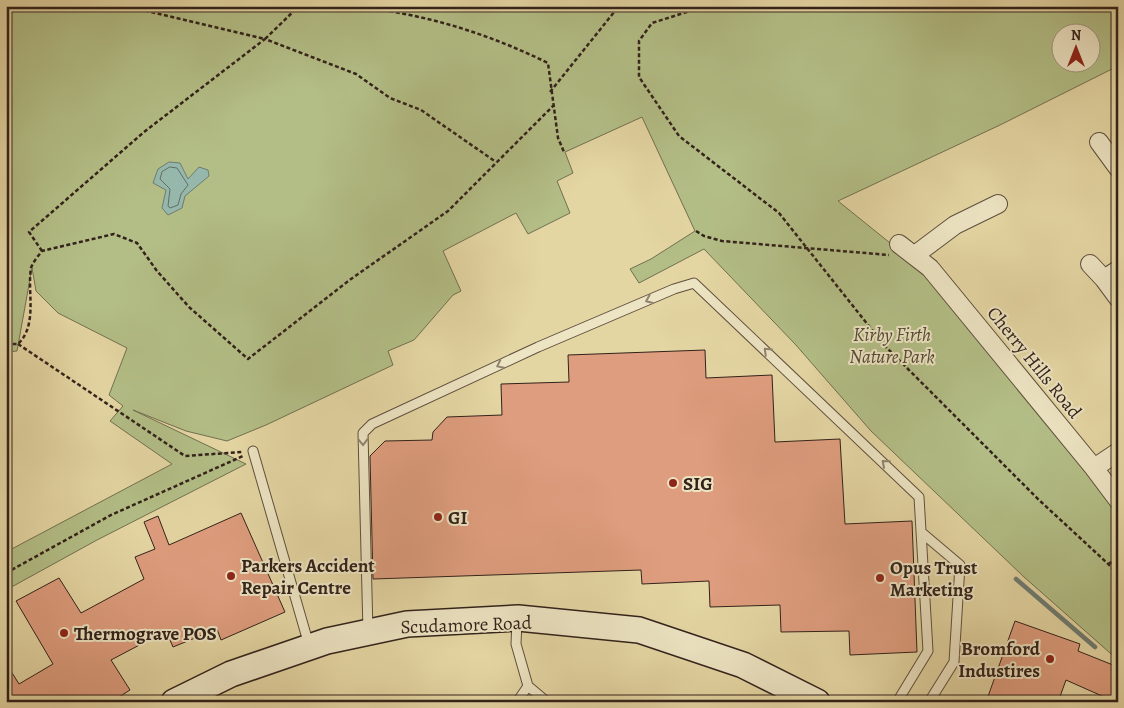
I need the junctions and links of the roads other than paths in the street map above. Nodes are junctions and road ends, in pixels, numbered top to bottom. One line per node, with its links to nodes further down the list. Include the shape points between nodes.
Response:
1 (1099, 142): 2 (street)
2 (1118, 168)
3 (998, 204): 9 (street, Cherry Hills Road, via 906,249 930,268)
4 (1090, 264): 5 (street)
5 (1111, 275): 6 (street)
6 (1118, 298)
7 (253, 451): 14 (lane)
8 (1118, 452): 9 (street)
9 (1094, 468): 10 (street, Cherry Hills Road)
10 (1118, 500)
11 (921, 532): 13 (lane, one-way to 13, via 919,497 694,283 538,347 372,424 363,433); 20 (lane, via 928,651); 21 (lane, via 960,566 954,662)
12 (518, 618): 13 (street, Scudamore Road, via 407,624); 15 (lane, via 516,644); 19 (street, Scudamore Road, via 638,630 743,664)
13 (368, 632): 14 (street, Scudamore Road)
14 (310, 647): 16 (street, Scudamore Road, via 231,674)
15 (528, 686): 17 (lane); 18 (lane)
16 (174, 702)
17 (517, 702)
18 (547, 702)
19 (817, 702)
20 (896, 702)
21 (929, 702)

